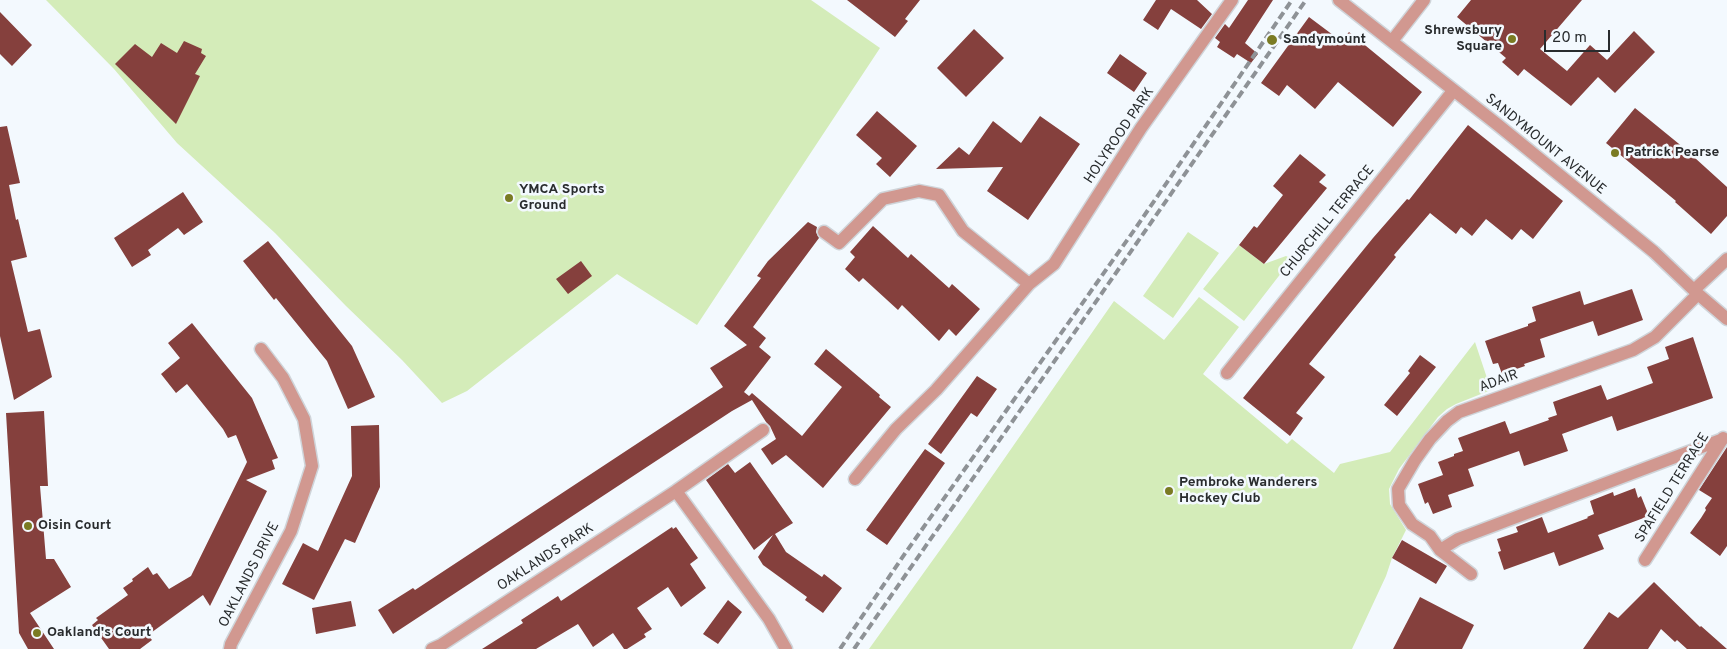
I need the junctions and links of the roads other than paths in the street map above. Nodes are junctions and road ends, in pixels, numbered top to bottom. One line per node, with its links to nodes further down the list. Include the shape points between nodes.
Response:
1 (1232, 0): 8 (street, HOLYROOD PARK, via 1141,128 1054,264)
2 (1339, 0): 4 (street, SANDYMOUNT AVENUE)
3 (1424, 0): 4 (street)
4 (1392, 41): 5 (street, SANDYMOUNT AVENUE)
5 (1453, 91): 9 (street, SANDYMOUNT AVENUE, via 1646,246); 12 (street, CHURCHILL TERRACE)
6 (824, 232): 8 (street, via 839,243 883,199 919,191 939,195 963,231)
7 (1727, 259): 9 (street, ADAIR)
8 (1029, 284): 15 (street, HOLYROOD PARK, via 936,390 896,429)
9 (1696, 292): 10 (street, SANDYMOUNT AVENUE); 17 (street, ADAIR, via 1655,337 1633,350 1459,412 1447,421 1425,446 1398,489 1400,505 1412,524 1430,536)
10 (1727, 318)
11 (261, 349): 20 (street, OAKLANDS DRIVE, via 282,378 304,419 312,466 291,531)
12 (1227, 373)
13 (764, 430): 16 (street, OAKLANDS PARK)
14 (1725, 435): 17 (street, via 1458,539); 18 (street, SPAFIELD TERRACE)
15 (855, 479)
16 (676, 491): 21 (street, OAKLANDS PARK); 22 (street, via 769,619)
17 (1440, 550): 19 (street, ADAIR)
18 (1645, 560)
19 (1471, 574)
20 (230, 649)
21 (432, 649)
22 (786, 649)

